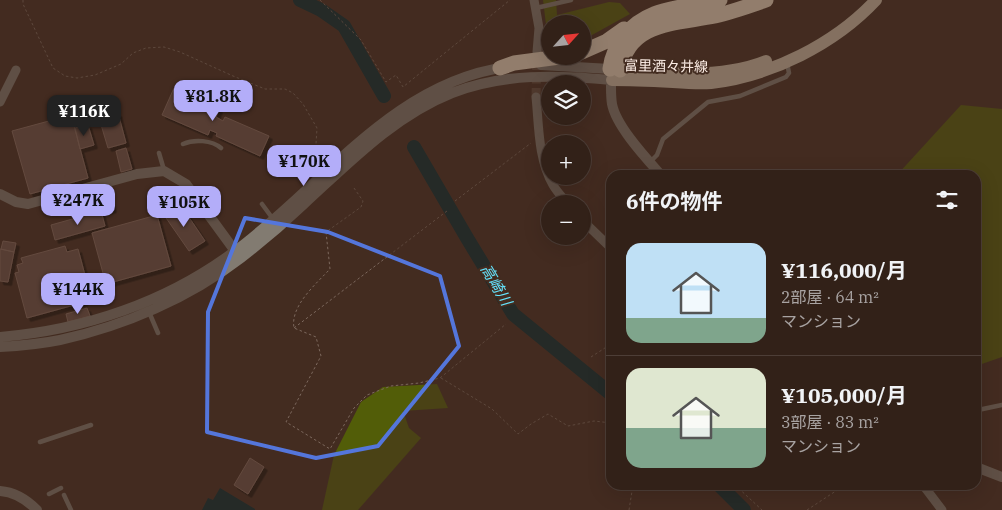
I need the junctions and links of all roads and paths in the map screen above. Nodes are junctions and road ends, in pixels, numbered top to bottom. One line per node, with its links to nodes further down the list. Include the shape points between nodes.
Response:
1 (23, 0): 24 (path, via 53,68 64,76 95,75 146,48 180,52 265,88 285,89 293,93 316,128 316,144)
2 (320, 0): 3 (path, via 361,40 386,82 396,75 403,87)
3 (510, 0)
4 (571, 0): 9 (lane)
5 (720, 0): 10 (highway)
6 (766, 0): 17 (highway, via 743,9 653,28 627,49)
7 (868, 0): 17 (main road, 富里酒々井線, via 820,36 762,63 699,73)
8 (876, 0): 14 (main road, 富里酒々井線, via 838,33)
9 (535, 4): 12 (street, via 539,28)
10 (648, 17): 11 (highway, via 639,19); 17 (highway, via 621,40 613,54)
11 (591, 48)
12 (537, 52)
13 (541, 59): 15 (highway)
14 (786, 62): 17 (main road, 富里酒々井線, via 711,83); 25 (lane, via 789,73 786,77 740,96 708,102 663,139 657,155)
15 (500, 68): 17 (street, via 546,65); 34 (street, via 457,80 399,112 356,145)
16 (16, 70): 19 (street)
17 (614, 73): 25 (street, via 611,93 615,114); 38 (street, via 523,78 466,88 437,100 385,132 241,259 199,286)
18 (536, 98): 20 (street)
19 (0, 102)
20 (540, 136): 30 (street, via 546,170); 31 (path)
21 (183, 144): 22 (lane, via 196,141)
22 (222, 148)
23 (159, 154): 27 (lane)
24 (323, 154)
25 (650, 162): 26 (street)
26 (657, 170)
27 (164, 171): 29 (street, via 137,174 28,204); 37 (street, via 186,184)
28 (354, 188): 40 (path, via 363,201 361,207 326,232 330,268 296,307)
29 (0, 194)
30 (560, 195)
31 (455, 201)
32 (262, 204): 34 (lane)
33 (447, 212): 40 (path)
34 (273, 219): 37 (street)
35 (591, 229): 36 (street)
36 (606, 243)
37 (235, 251): 42 (street, via 193,279 128,310 72,326)
38 (149, 311): 41 (lane); 43 (street, via 59,340)
39 (506, 324): 46 (path)
40 (294, 328): 46 (path, via 316,337 321,356 286,422 330,450 354,408 367,395 391,386 419,384)
41 (158, 333)
42 (0, 337)
43 (0, 347)
44 (606, 347): 45 (path)
45 (591, 357)
46 (440, 378): 49 (path, via 492,409 518,434 548,414 568,426 594,421)
47 (1002, 405): 48 (lane)
48 (981, 409)
49 (606, 422)
50 (91, 425): 51 (lane)
51 (40, 442)
52 (981, 469): 53 (street)
53 (1002, 477)
54 (61, 488): 60 (lane)
55 (632, 490): 64 (path)
56 (740, 490): 65 (path)
57 (837, 490): 66 (path)
58 (927, 490): 67 (street)
59 (0, 492): 62 (street, via 16,494)
60 (50, 494)
61 (64, 495): 63 (lane)
62 (37, 510)
63 (71, 510)
64 (629, 510)
65 (762, 510)
66 (807, 510)
67 (942, 510)

